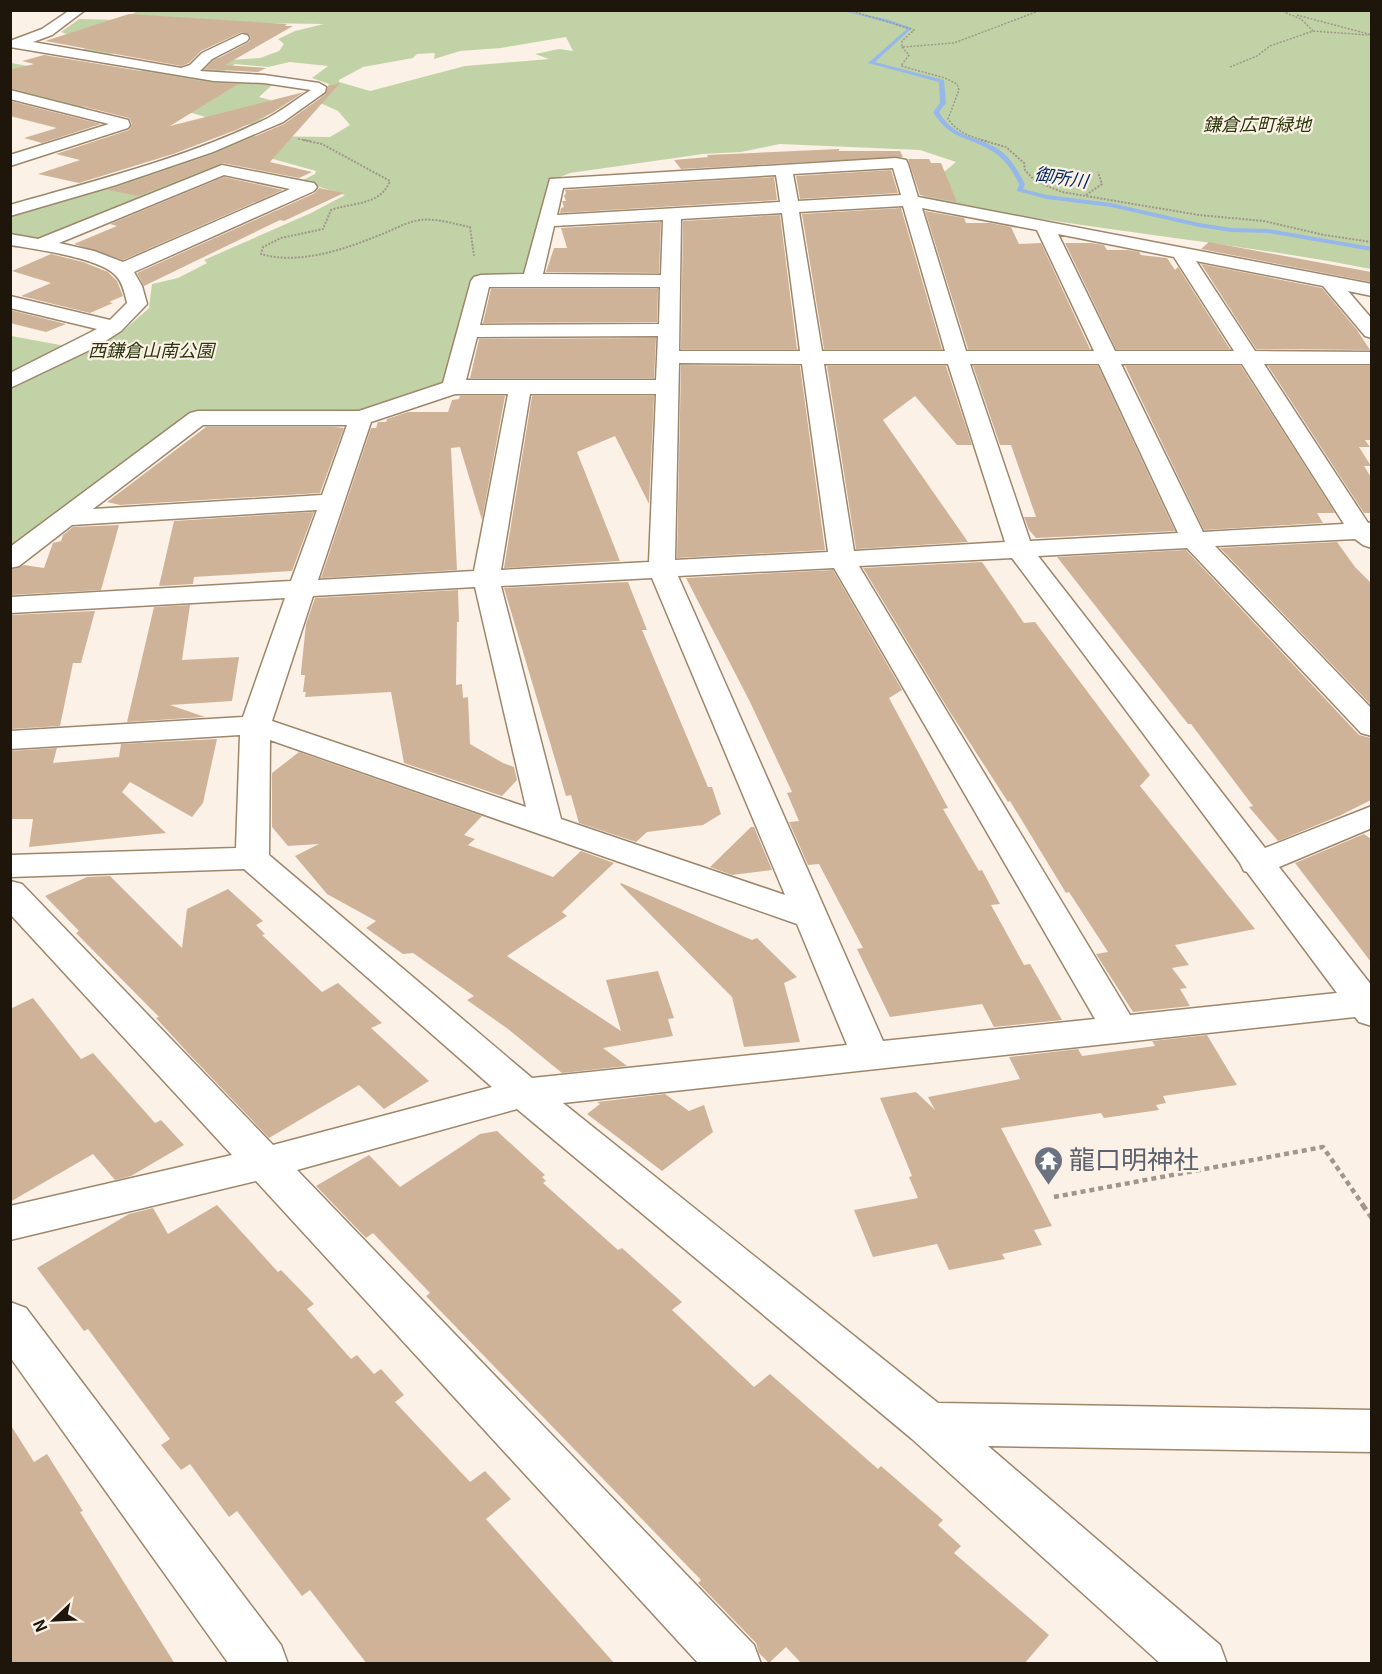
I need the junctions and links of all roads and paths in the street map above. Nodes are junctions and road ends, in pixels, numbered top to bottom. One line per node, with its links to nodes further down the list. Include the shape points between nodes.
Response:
1 (79, 10): 9 (street, via 60,25)
2 (849, 10): 10 (path, via 914,30 902,41)
3 (1041, 10): 10 (path, via 954,43)
4 (1279, 10): 5 (path)
5 (1284, 12): 6 (path, via 1301,19); 7 (path)
6 (1313, 31): 7 (path); 11 (path, via 1270,46)
7 (1371, 35)
8 (243, 38): 12 (street, via 207,56 195,68)
9 (14, 44): 12 (street)
10 (902, 47): 20 (path, via 909,55 901,66 957,84 959,90 948,119 952,125 970,138 1011,150 1035,181 1062,192)
11 (1230, 67)
12 (181, 72): 14 (street, via 319,87 318,92 281,116)
13 (10, 94): 16 (street, via 123,123)
14 (239, 135): 23 (street, via 131,176); 27 (path, via 325,144 390,181 387,192 381,196 331,210 323,229 281,238 263,247 261,254 288,258 341,247 422,219 470,227)
15 (20, 142): 16 (street)
16 (47, 150): 17 (street)
17 (10, 161)
18 (784, 169): 21 (street, via 900,164); 22 (street); 25 (street, via 556,183)
19 (1098, 172): 20 (path, via 1102,184)
20 (1085, 195): 29 (path, via 1209,217 1263,220 1324,236)
21 (909, 200): 22 (street); 26 (street); 43 (street)
22 (789, 207): 24 (street); 42 (street)
23 (10, 211)
24 (672, 214): 25 (street); 35 (street)
25 (548, 221): 33 (street)
26 (1044, 225): 31 (street); 44 (street)
27 (472, 232)
28 (10, 239): 30 (street)
29 (1371, 242)
30 (39, 245): 32 (street, via 105,261); 32 (street, via 222,170 308,187)
31 (1181, 254): 34 (street); 45 (street)
32 (122, 270): 38 (street, via 135,292 137,304)
33 (532, 280): 35 (street); 39 (street, via 481,281)
34 (1328, 280): 36 (street); 40 (street)
35 (670, 281): 41 (street)
36 (1371, 290)
37 (10, 302): 38 (street)
38 (114, 327): 47 (street)
39 (467, 331): 41 (street); 48 (street)
40 (1371, 332)
41 (668, 344): 42 (street); 49 (street)
42 (811, 357): 43 (street); 57 (street)
43 (957, 357): 44 (street); 56 (street)
44 (1106, 357): 45 (street); 55 (street)
45 (1248, 358): 46 (street); 54 (street)
46 (1371, 358)
47 (10, 382)
48 (453, 387): 50 (street); 51 (street)
49 (667, 387): 50 (street); 59 (street)
50 (520, 388): 60 (street)
51 (361, 418): 52 (street); 53 (street, via 198,418)
52 (331, 502): 53 (street); 61 (street)
53 (67, 518): 58 (street)
54 (1368, 534): 55 (street)
55 (1194, 540): 56 (street); 64 (street)
56 (1020, 550): 57 (street); 69 (street)
57 (842, 559): 59 (street); 74 (street)
58 (10, 560)
59 (662, 569): 60 (street); 72 (street)
60 (486, 579): 61 (street); 67 (street)
61 (300, 589): 62 (street); 63 (street)
62 (10, 605)
63 (255, 725): 65 (street); 67 (street); 68 (street)
64 (1371, 727)
65 (10, 740)
66 (1371, 816): 69 (street)
67 (547, 827): 72 (street)
68 (252, 858): 70 (street); 76 (street)
69 (1256, 864): 73 (street)
70 (10, 866)
71 (10, 892): 77 (street)
72 (813, 917): 75 (street)
73 (1369, 1005): 74 (street)
74 (1120, 1029): 75 (street)
75 (871, 1056): 76 (street)
76 (524, 1093): 77 (street); 82 (street)
77 (264, 1163): 80 (street); 85 (street)
78 (1054, 1197): 79 (path, via 1323,1147)
79 (1371, 1218)
80 (10, 1223)
81 (10, 1321): 84 (street)
82 (929, 1424): 83 (street); 86 (street)
83 (1371, 1431)
84 (262, 1664)
85 (735, 1664)
86 (1201, 1664)

